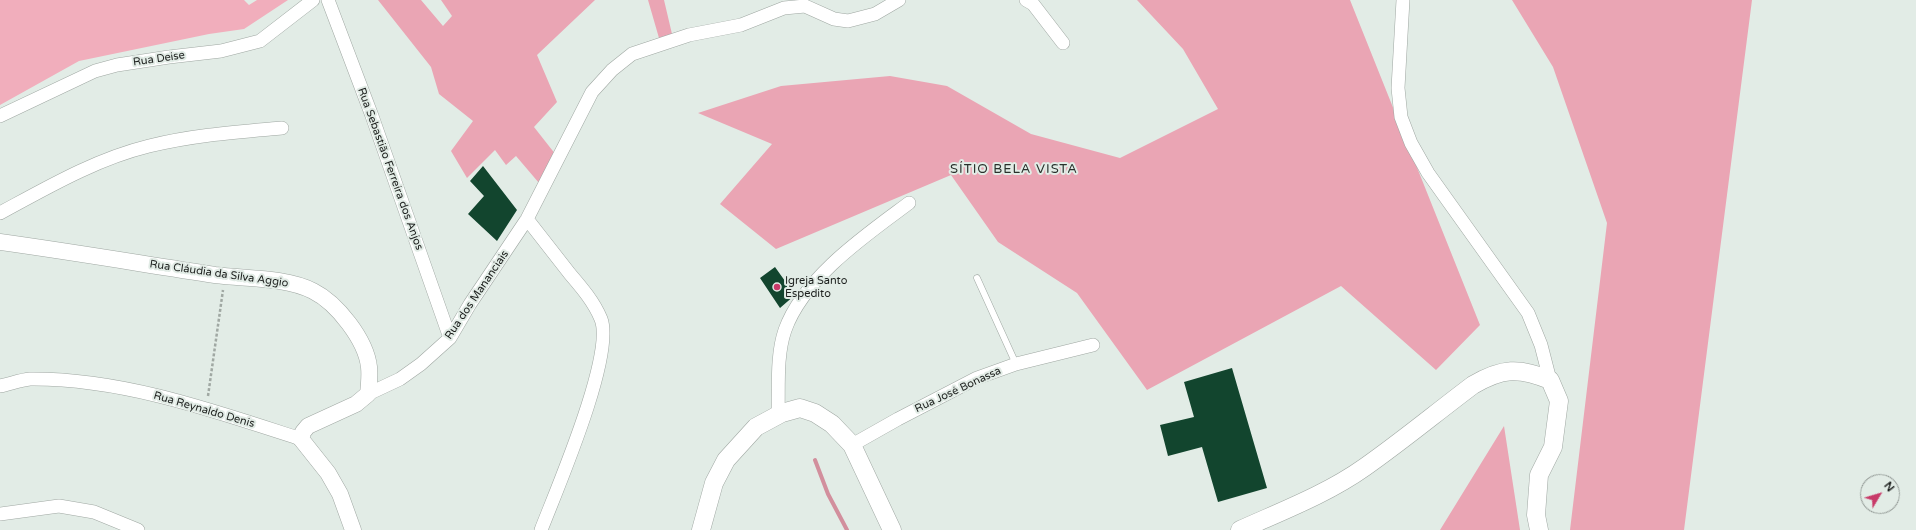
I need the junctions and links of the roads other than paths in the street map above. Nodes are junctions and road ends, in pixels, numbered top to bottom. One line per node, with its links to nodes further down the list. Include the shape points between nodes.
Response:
1 (313, 0): 7 (street, Rua Deise, via 260,41 221,52 169,57 95,71)
2 (328, 0): 14 (street, Rua Sebastião Ferreira dos Anjos, via 372,116)
3 (899, 0): 11 (street, Rua dos Mananciais, via 875,14 848,21 834,19 804,6 784,8 741,25 690,35 632,54 612,70 592,92)
4 (1026, 0): 6 (street, via 1033,4)
5 (1402, 0): 17 (street, via 1398,88 1401,117 1411,143 1428,173 1528,314 1541,345)
6 (1063, 43)
7 (0, 116)
8 (282, 128): 10 (street, via 186,137 148,146 62,180)
9 (909, 203): 20 (street, via 860,240 821,276 792,312 784,331 781,349)
10 (0, 213)
11 (527, 220): 14 (street, Rua dos Mananciais); 26 (street, via 590,299 602,320 602,341 596,378 577,438)
12 (0, 242): 19 (street, Rua Cláudia da Silva Aggio, via 295,284 314,291 330,302 355,333 366,354 370,378)
13 (977, 278): 16 (lane)
14 (450, 338): 19 (street, Rua dos Mananciais, via 400,379)
15 (1093, 345): 16 (street, Rua José Bonassa)
16 (1016, 364): 22 (street, Rua José Bonassa, via 977,378)
17 (1550, 380): 29 (main road, via 1523,371 1508,370 1489,376 1365,467 1299,504); 30 (main road, via 1559,401 1552,447 1539,475 1536,515)
18 (0, 386): 21 (street, Rua Reynaldo Denis, via 28,379 74,381 136,391)
19 (368, 394): 21 (street, Rua dos Mananciais, via 356,404 308,426)
20 (778, 415): 22 (main road, via 800,408 815,413 832,424); 27 (main road, via 756,427 726,460 714,483)
21 (301, 438): 25 (street, via 328,473 340,494)
22 (852, 445): 28 (main road)
23 (0, 514): 24 (street, via 59,506 94,512)
24 (138, 530)
25 (353, 530)
26 (541, 530)
27 (701, 530)
28 (892, 530)
29 (1240, 530)
30 (1539, 530)

